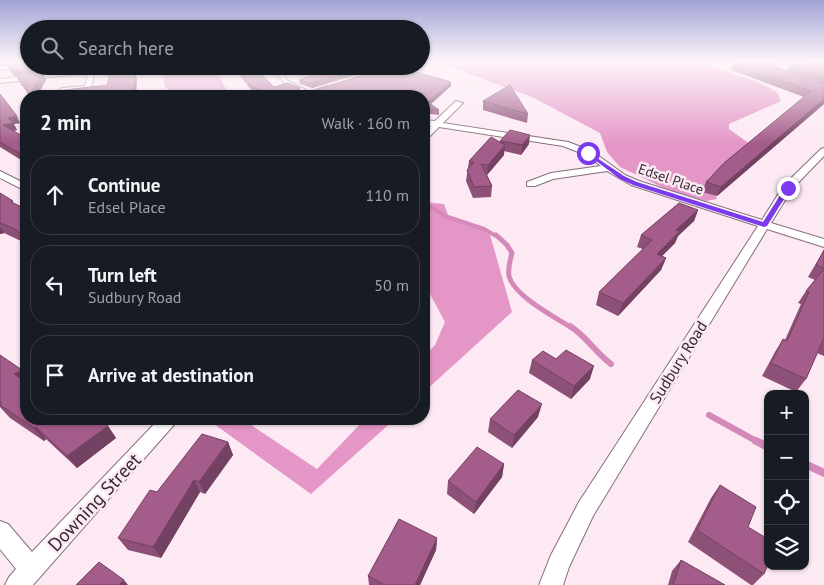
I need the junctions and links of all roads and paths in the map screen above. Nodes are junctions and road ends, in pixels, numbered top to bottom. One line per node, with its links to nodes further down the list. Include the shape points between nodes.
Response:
1 (459, 103): 3 (street)
2 (430, 123): 3 (street, Edsel Place)
3 (437, 124): 4 (street); 6 (street, Edsel Place, via 565,144 588,153)
4 (430, 131)
5 (823, 154): 10 (street, Sudbury Road, via 788,188)
6 (608, 168): 8 (street, via 551,176); 10 (street, Edsel Place, via 643,186)
7 (0, 174): 9 (street)
8 (531, 184)
9 (20, 185)
10 (764, 224): 11 (street, Edsel Place); 15 (street, Sudbury Road, via 586,509)
11 (824, 243)
12 (164, 425): 14 (street, Downing Street)
13 (0, 532): 14 (street)
14 (24, 577)
15 (551, 585)

